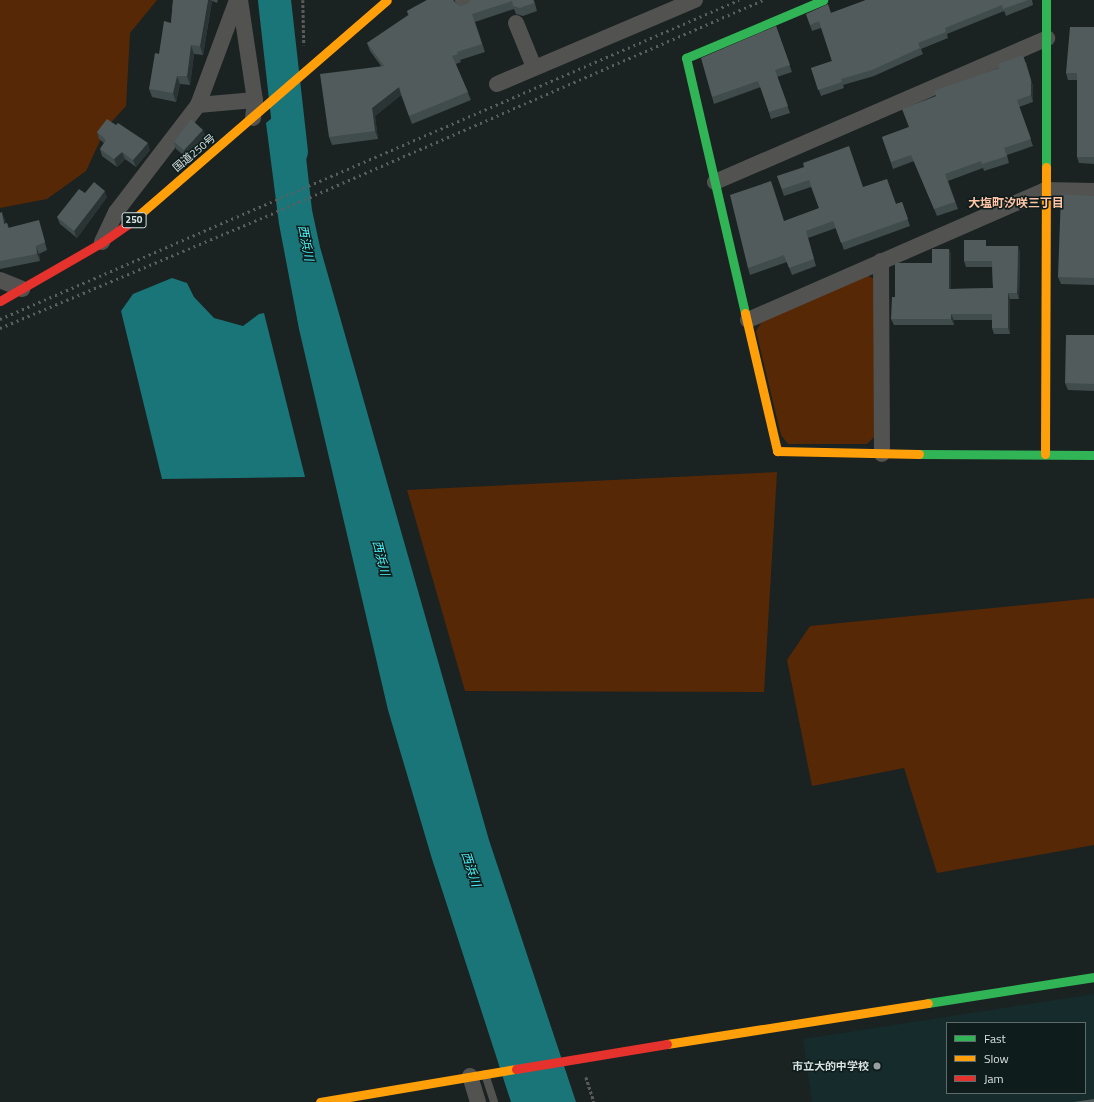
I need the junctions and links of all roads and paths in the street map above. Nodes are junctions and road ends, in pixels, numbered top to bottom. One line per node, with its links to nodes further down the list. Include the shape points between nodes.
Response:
1 (239, 0): 13 (street); 14 (street)
2 (303, 0): 10 (path, via 304,56)
3 (387, 0): 10 (main road, 国道250号 / 250)
4 (695, 0): 7 (street)
5 (823, 0): 16 (main road, via 686,58)
6 (1046, 0): 9 (main road)
7 (658, 8): 11 (street)
8 (516, 23): 11 (street)
9 (1047, 38): 16 (street); 17 (main road)
10 (311, 68): 15 (main road, 国道250号 / 250)
11 (534, 68): 12 (street)
12 (497, 84)
13 (255, 100): 14 (street); 15 (street)
14 (198, 105): 19 (street, via 116,212)
15 (253, 118): 19 (main road, 国道250号 / 250, via 140,215)
16 (715, 182): 24 (main road)
17 (1045, 190): 18 (street); 20 (street); 26 (main road)
18 (1094, 191)
19 (101, 243): 22 (main road, 国道250号 / 250)
20 (881, 261): 24 (street); 25 (street)
21 (0, 280): 22 (street)
22 (22, 289): 23 (main road, 国道250号 / 250)
23 (0, 301)
24 (748, 320): 25 (main road, via 777,450)
25 (882, 454): 26 (main road)
26 (1045, 454): 27 (main road)
27 (1094, 455)
28 (1094, 977): 29 (main road)
29 (580, 1058): 30 (main road); 34 (path)
30 (477, 1075): 31 (main road); 32 (street); 33 (lane)
31 (320, 1102)
32 (478, 1102)
33 (494, 1102)
34 (594, 1102)

